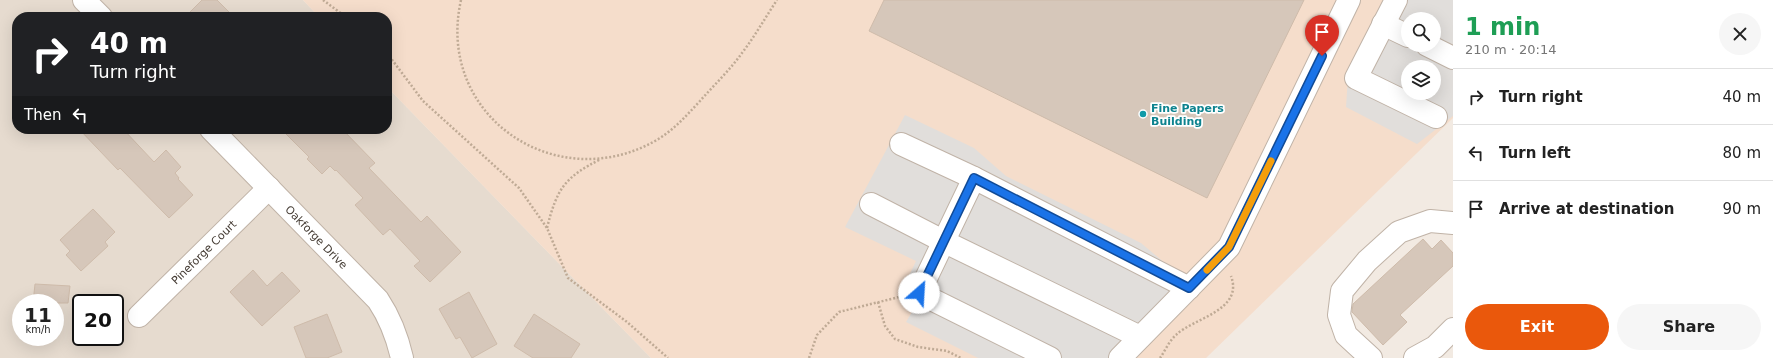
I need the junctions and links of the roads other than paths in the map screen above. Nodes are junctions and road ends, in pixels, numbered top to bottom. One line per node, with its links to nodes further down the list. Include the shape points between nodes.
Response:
1 (84, 0): 4 (street)
2 (1349, 0): 17 (street, via 1229,247)
3 (1396, 0): 5 (street)
4 (96, 12)
5 (1384, 24): 6 (street); 9 (street, via 1356,78)
6 (1401, 32)
7 (1441, 52): 8 (street)
8 (1453, 58)
9 (1436, 117)
10 (216, 134): 13 (street, Oakforge Drive)
11 (901, 144): 12 (street)
12 (974, 178): 16 (street); 17 (street)
13 (269, 188): 18 (street, Pineforge Court); 21 (street, Oakforge Drive, via 378,300 396,334)
14 (871, 204): 16 (street)
15 (1453, 223): 24 (street, via 1430,221 1399,232 1367,261 1342,291 1339,315 1346,335)
16 (944, 241): 20 (street); 22 (street, via 919,293)
17 (1189, 288): 20 (street)
18 (139, 316)
19 (1453, 329): 25 (street, via 1435,347)
20 (1140, 337): 23 (street)
21 (402, 358)
22 (1050, 358)
23 (1120, 358)
24 (1371, 358)
25 (1415, 358)

